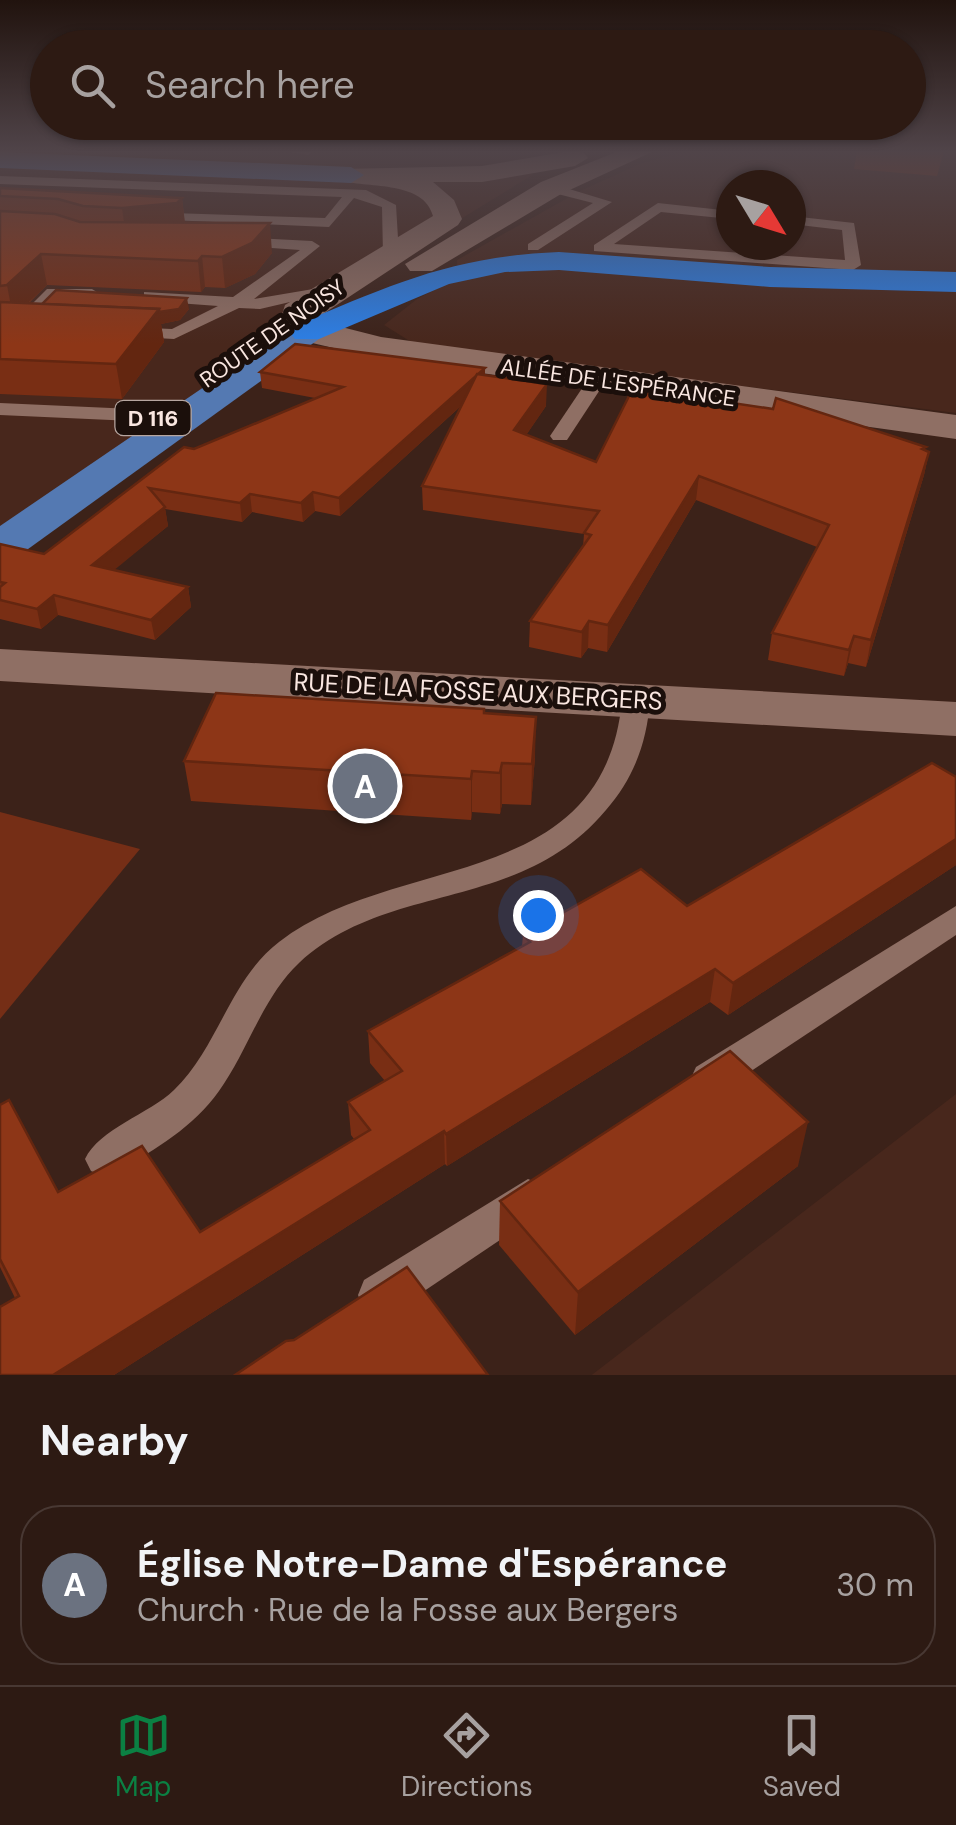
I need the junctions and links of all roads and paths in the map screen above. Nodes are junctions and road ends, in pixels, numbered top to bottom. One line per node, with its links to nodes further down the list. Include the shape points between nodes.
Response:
1 (148, 215): 12 (lane)
2 (199, 215): 12 (lane)
3 (266, 215): 13 (lane)
4 (334, 215): 14 (lane, via 330,223)
5 (390, 215): 21 (lane)
6 (448, 215): 21 (main road, ROUTE DE NOISY / D 116)
7 (485, 215): 26 (main road, D 116)
8 (584, 215): 22 (lane)
9 (647, 215): 20 (lane, via 599,248)
10 (657, 215): 20 (lane)
11 (678, 215): 16 (lane)
12 (196, 218): 13 (lane)
13 (262, 220): 14 (lane)
14 (303, 222): 19 (lane)
15 (806, 222): 23 (lane, via 849,226 853,265)
16 (716, 229)
17 (716, 234): 20 (lane)
18 (213, 241): 19 (lane)
19 (284, 245): 25 (lane, via 312,246)
20 (651, 253)
21 (391, 255): 26 (main road, ROUTE DE NOISY / D 116)
22 (519, 255): 24 (highway, via 770,277); 26 (highway)
23 (806, 257)
24 (956, 282)
25 (238, 300): 26 (lane); 27 (lane, via 53,292 28,328); 28 (lane, via 203,326 171,334)
26 (310, 312): 29 (main road, ALLÉE DE L'ESPÉRANCE); 31 (main road, ROUTE DE NOISY / D 116); 34 (main road, ROUTE DE NOISY / D 116)
27 (0, 326)
28 (113, 332)
29 (598, 379): 32 (main road, ALLÉE DE L'ESPÉRANCE, via 850,422); 33 (lane)
30 (0, 409): 31 (lane)
31 (155, 416): 34 (main road, ROUTE DE NOISY / D 116, via 27,508)
32 (956, 428)
33 (560, 436)
34 (7, 541)
35 (0, 665): 36 (main road, RUE DE LA FOSSE AUX BERGERS)
36 (636, 700): 37 (main road, RUE DE LA FOSSE AUX BERGERS); 40 (lane, via 634,740 587,819 536,856 477,882 351,914 291,951 258,986 204,1083 158,1126)
37 (956, 719)
38 (956, 918): 39 (lane)
39 (673, 1103)
40 (105, 1159)
41 (557, 1179): 42 (lane)
42 (340, 1320)

